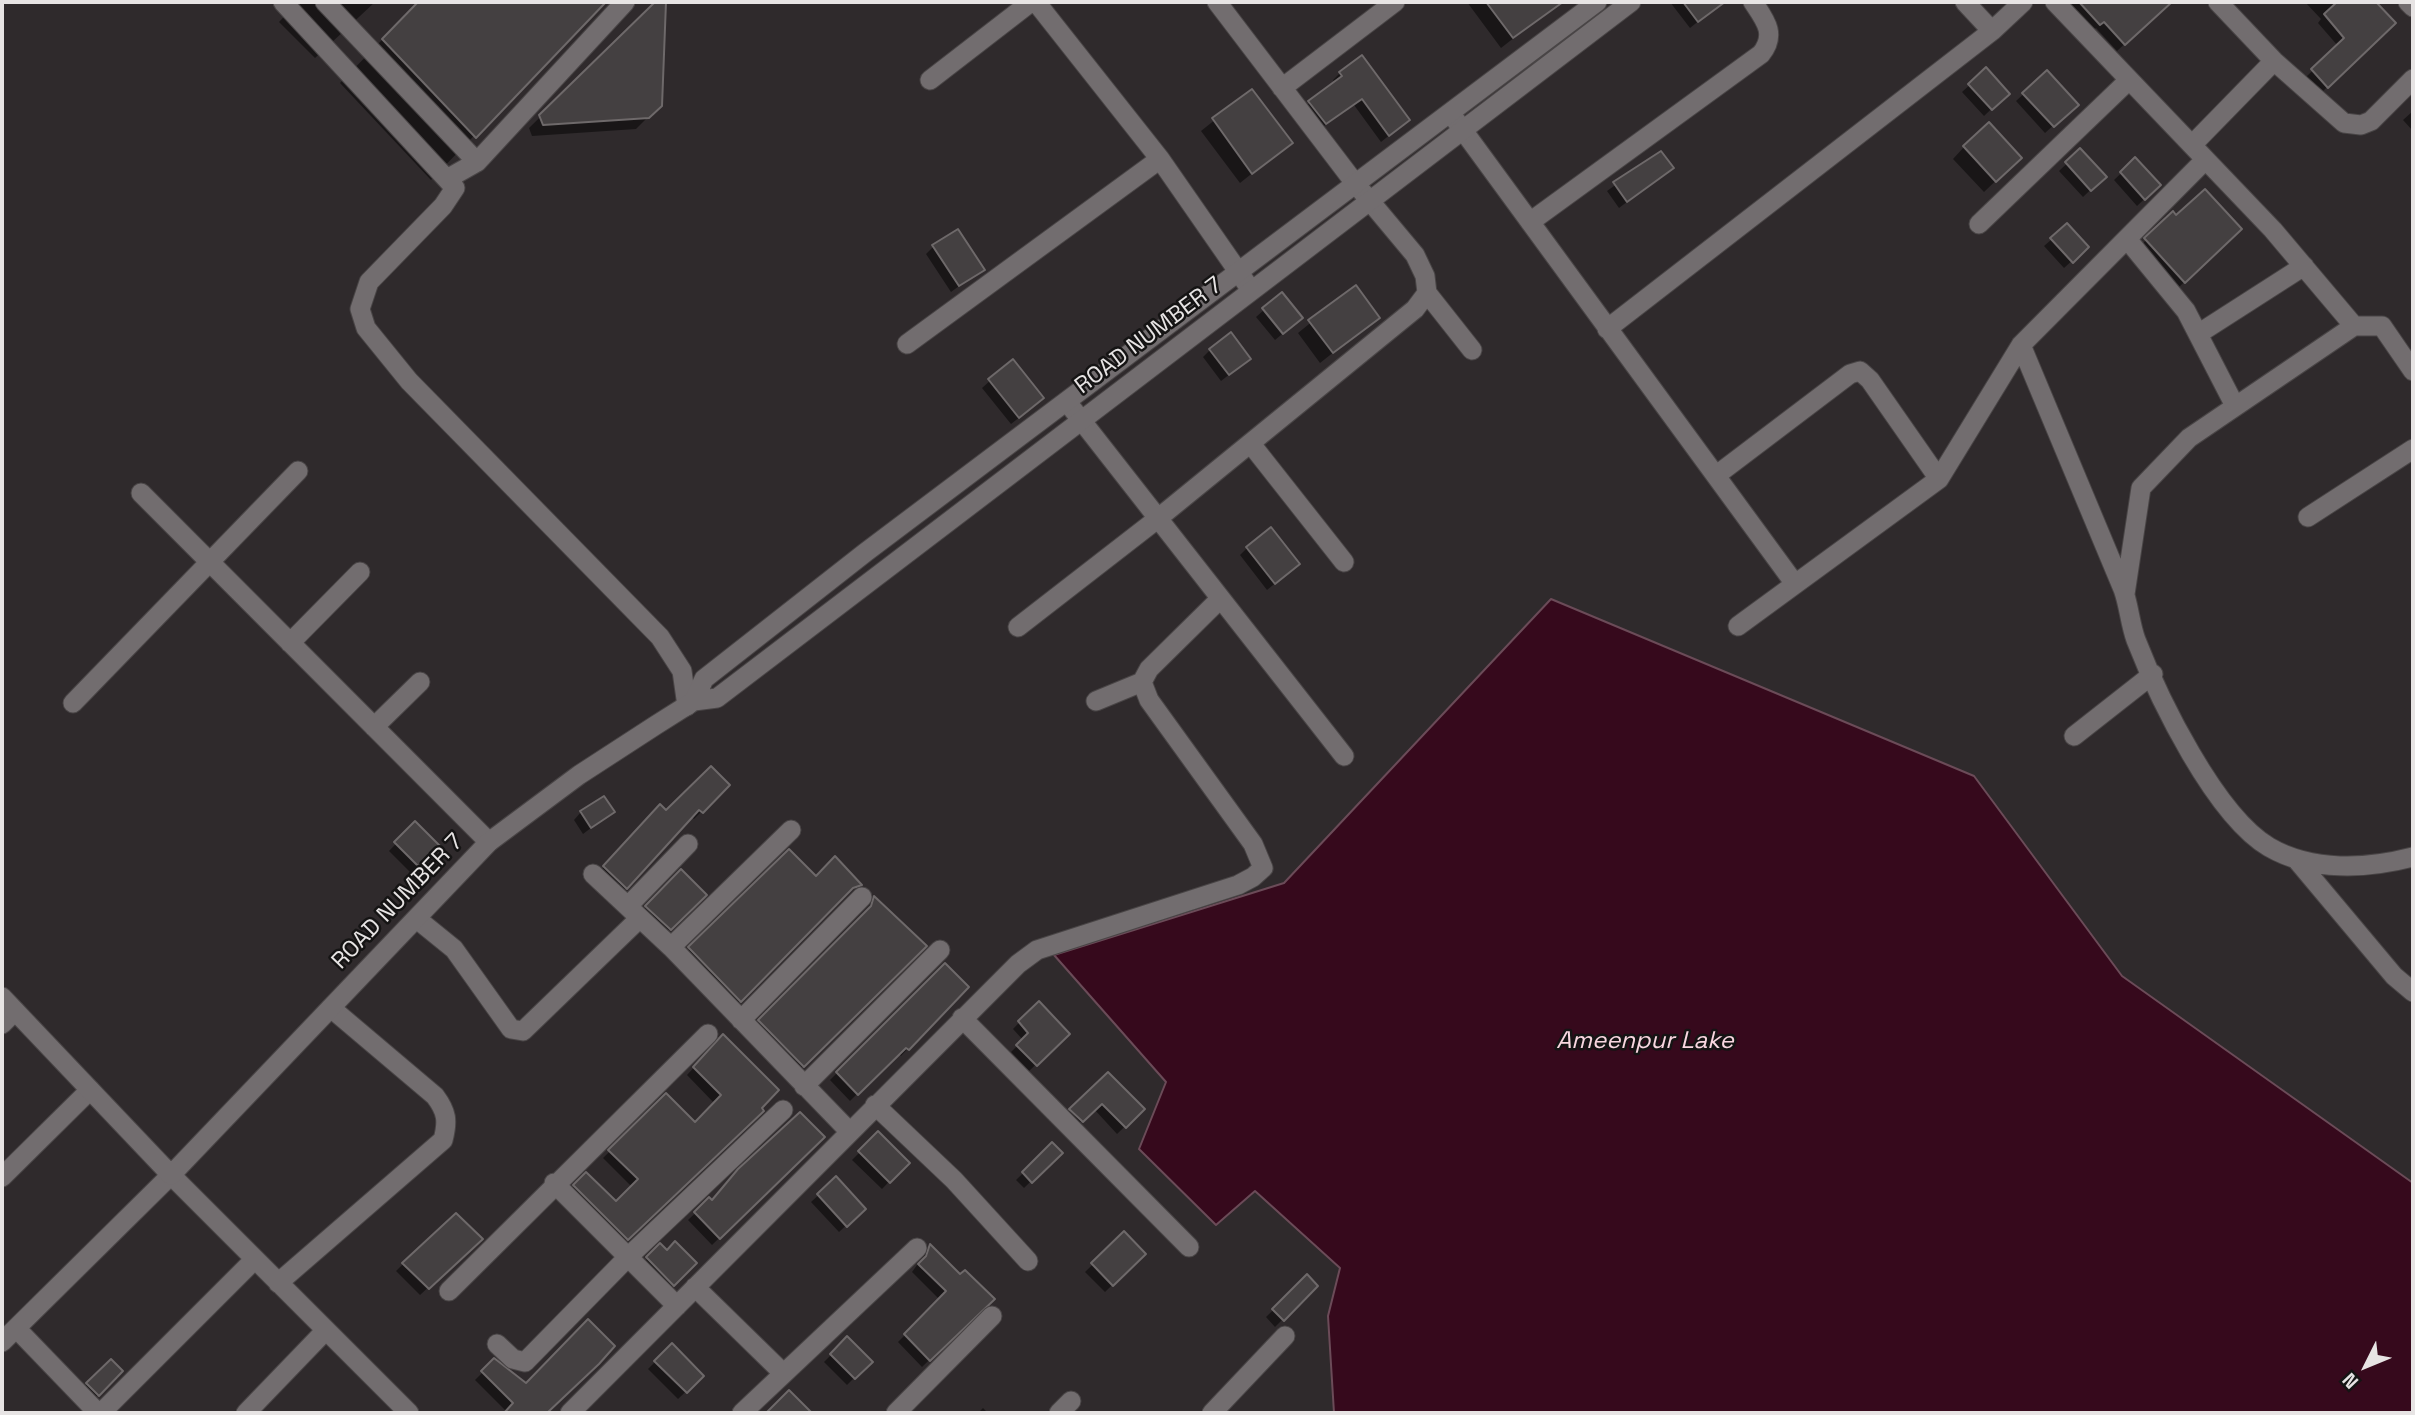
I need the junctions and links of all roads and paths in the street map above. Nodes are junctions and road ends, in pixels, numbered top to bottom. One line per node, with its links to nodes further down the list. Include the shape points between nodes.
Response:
1 (283, 2): 27 (street)
2 (325, 2): 26 (street)
3 (625, 2): 26 (street)
4 (1034, 2): 19 (street); 25 (street)
5 (1217, 2): 21 (street)
6 (1395, 2): 21 (street)
7 (1597, 2): 22 (street, ROAD NUMBER 7)
8 (1631, 2): 23 (street, ROAD NUMBER 7)
9 (1753, 2): 30 (street, via 1769,27 1770,38 1761,54)
10 (1965, 2): 16 (street)
11 (2023, 2): 16 (street)
12 (2054, 2): 20 (street)
13 (2218, 2): 17 (street)
14 (2408, 2): 15 (street)
15 (2413, 7)
16 (1992, 31): 38 (street)
17 (2274, 61): 18 (street, via 2344,123 2371,121); 24 (street)
18 (2413, 79)
19 (930, 80)
20 (2129, 80): 24 (street); 31 (street)
21 (1282, 88): 28 (street)
22 (1449, 112): 23 (street); 28 (street, ROAD NUMBER 7)
23 (1462, 129): 29 (street, ROAD NUMBER 7); 30 (street)
24 (2199, 153): 32 (street); 33 (street)
25 (1160, 159): 34 (street); 40 (street)
26 (477, 162): 27 (street)
27 (447, 179): 71 (street, via 455,188 443,206 369,282 360,309 366,328 409,381 660,637 682,671)
28 (1354, 183): 29 (street); 34 (street, ROAD NUMBER 7)
29 (1368, 199): 35 (street, ROAD NUMBER 7); 36 (street, via 1415,255)
30 (1530, 222): 38 (street)
31 (1979, 224)
32 (2127, 239): 39 (street, via 2186,311); 41 (street)
33 (2304, 266): 37 (street); 39 (street)
34 (1238, 272): 35 (street); 44 (street, ROAD NUMBER 7)
35 (1251, 289): 46 (street, ROAD NUMBER 7)
36 (1427, 293): 42 (street); 47 (street, via 1415,309)
37 (2354, 326): 43 (street, via 2382,326); 45 (street)
38 (1607, 329): 50 (street)
39 (2198, 334): 45 (street)
40 (907, 344)
41 (2021, 345): 51 (street); 61 (street)
42 (1472, 350)
43 (2413, 371)
44 (1066, 402): 46 (street); 52 (street, ROAD NUMBER 7)
45 (2235, 406): 61 (street, via 2189,438 2141,488)
46 (1080, 420): 54 (street, ROAD NUMBER 7); 56 (street)
47 (1251, 444): 56 (street); 58 (street)
48 (2413, 449): 55 (street)
49 (298, 471): 57 (street)
50 (1718, 474): 51 (street, via 1860,371); 60 (street)
51 (1939, 479): 60 (street)
52 (956, 485): 54 (street); 71 (street, ROAD NUMBER 7, via 704,680)
53 (141, 494): 57 (street)
54 (971, 503): 71 (street, ROAD NUMBER 7, via 717,698)
55 (2308, 517)
56 (1156, 520): 62 (street); 63 (street)
57 (209, 562): 65 (street); 70 (street)
58 (1344, 562)
59 (360, 572): 65 (street)
60 (1795, 584): 64 (street)
61 (2124, 594): 66 (street, via 2136,639)
62 (1219, 600): 68 (street, via 1149,669); 74 (street)
63 (1018, 626)
64 (1738, 626)
65 (290, 643): 72 (street)
66 (2152, 674): 73 (street); 79 (street, via 2186,746 2239,822 2268,846)
67 (420, 682): 72 (street)
68 (1142, 682): 69 (street); 89 (street, via 1149,700 1253,844 1263,868 1238,885 1037,950)
69 (1096, 701)
70 (73, 703)
71 (690, 704): 76 (street, ROAD NUMBER 7, via 579,775)
72 (374, 727): 76 (street)
73 (2074, 736)
74 (1344, 756)
75 (791, 830): 84 (street)
76 (489, 842): 83 (street, ROAD NUMBER 7)
77 (688, 844): 82 (street)
78 (2413, 857): 79 (street, via 2380,866)
79 (2296, 859): 86 (street, via 2394,976)
80 (593, 874): 82 (street)
81 (862, 897): 90 (street)
82 (634, 912): 83 (street, via 523,1031 511,1029 454,949); 84 (street)
83 (417, 919): 87 (street, ROAD NUMBER 7)
84 (671, 947): 90 (street)
85 (940, 950): 92 (street)
86 (2413, 992)
87 (331, 1008): 97 (street, ROAD NUMBER 7); 105 (street, via 435,1096 448,1123 443,1140)
88 (6, 1011): 93 (street)
89 (962, 1018): 94 (street); 100 (street)
90 (741, 1020): 92 (street)
91 (708, 1034): 99 (street)
92 (804, 1086): 96 (street)
93 (90, 1090): 97 (street); 98 (street)
94 (875, 1105): 96 (street); 104 (street, via 954,1180)
95 (783, 1110): 102 (street)
96 (849, 1131): 106 (street)
97 (171, 1175): 103 (street); 111 (street, ROAD NUMBER 7)
98 (2, 1177)
99 (554, 1183): 102 (street); 107 (street)
100 (1189, 1247)
101 (916, 1248): 114 (street)
102 (628, 1257): 108 (street); 113 (street, via 525,1362 513,1359)
103 (256, 1259): 105 (street); 115 (street)
104 (1028, 1261)
105 (278, 1283): 110 (street)
106 (695, 1287): 108 (street); 114 (street)
107 (449, 1291)
108 (677, 1306): 118 (street)
109 (992, 1316): 120 (street)
110 (326, 1330): 116 (street); 117 (street)
111 (9, 1335): 115 (street)
112 (1285, 1336): 121 (street)
113 (498, 1344)
114 (783, 1373): 119 (street)
115 (100, 1413)
116 (246, 1413)
117 (409, 1413)
118 (570, 1413)
119 (742, 1413)
120 (897, 1413)
121 (1212, 1413)

